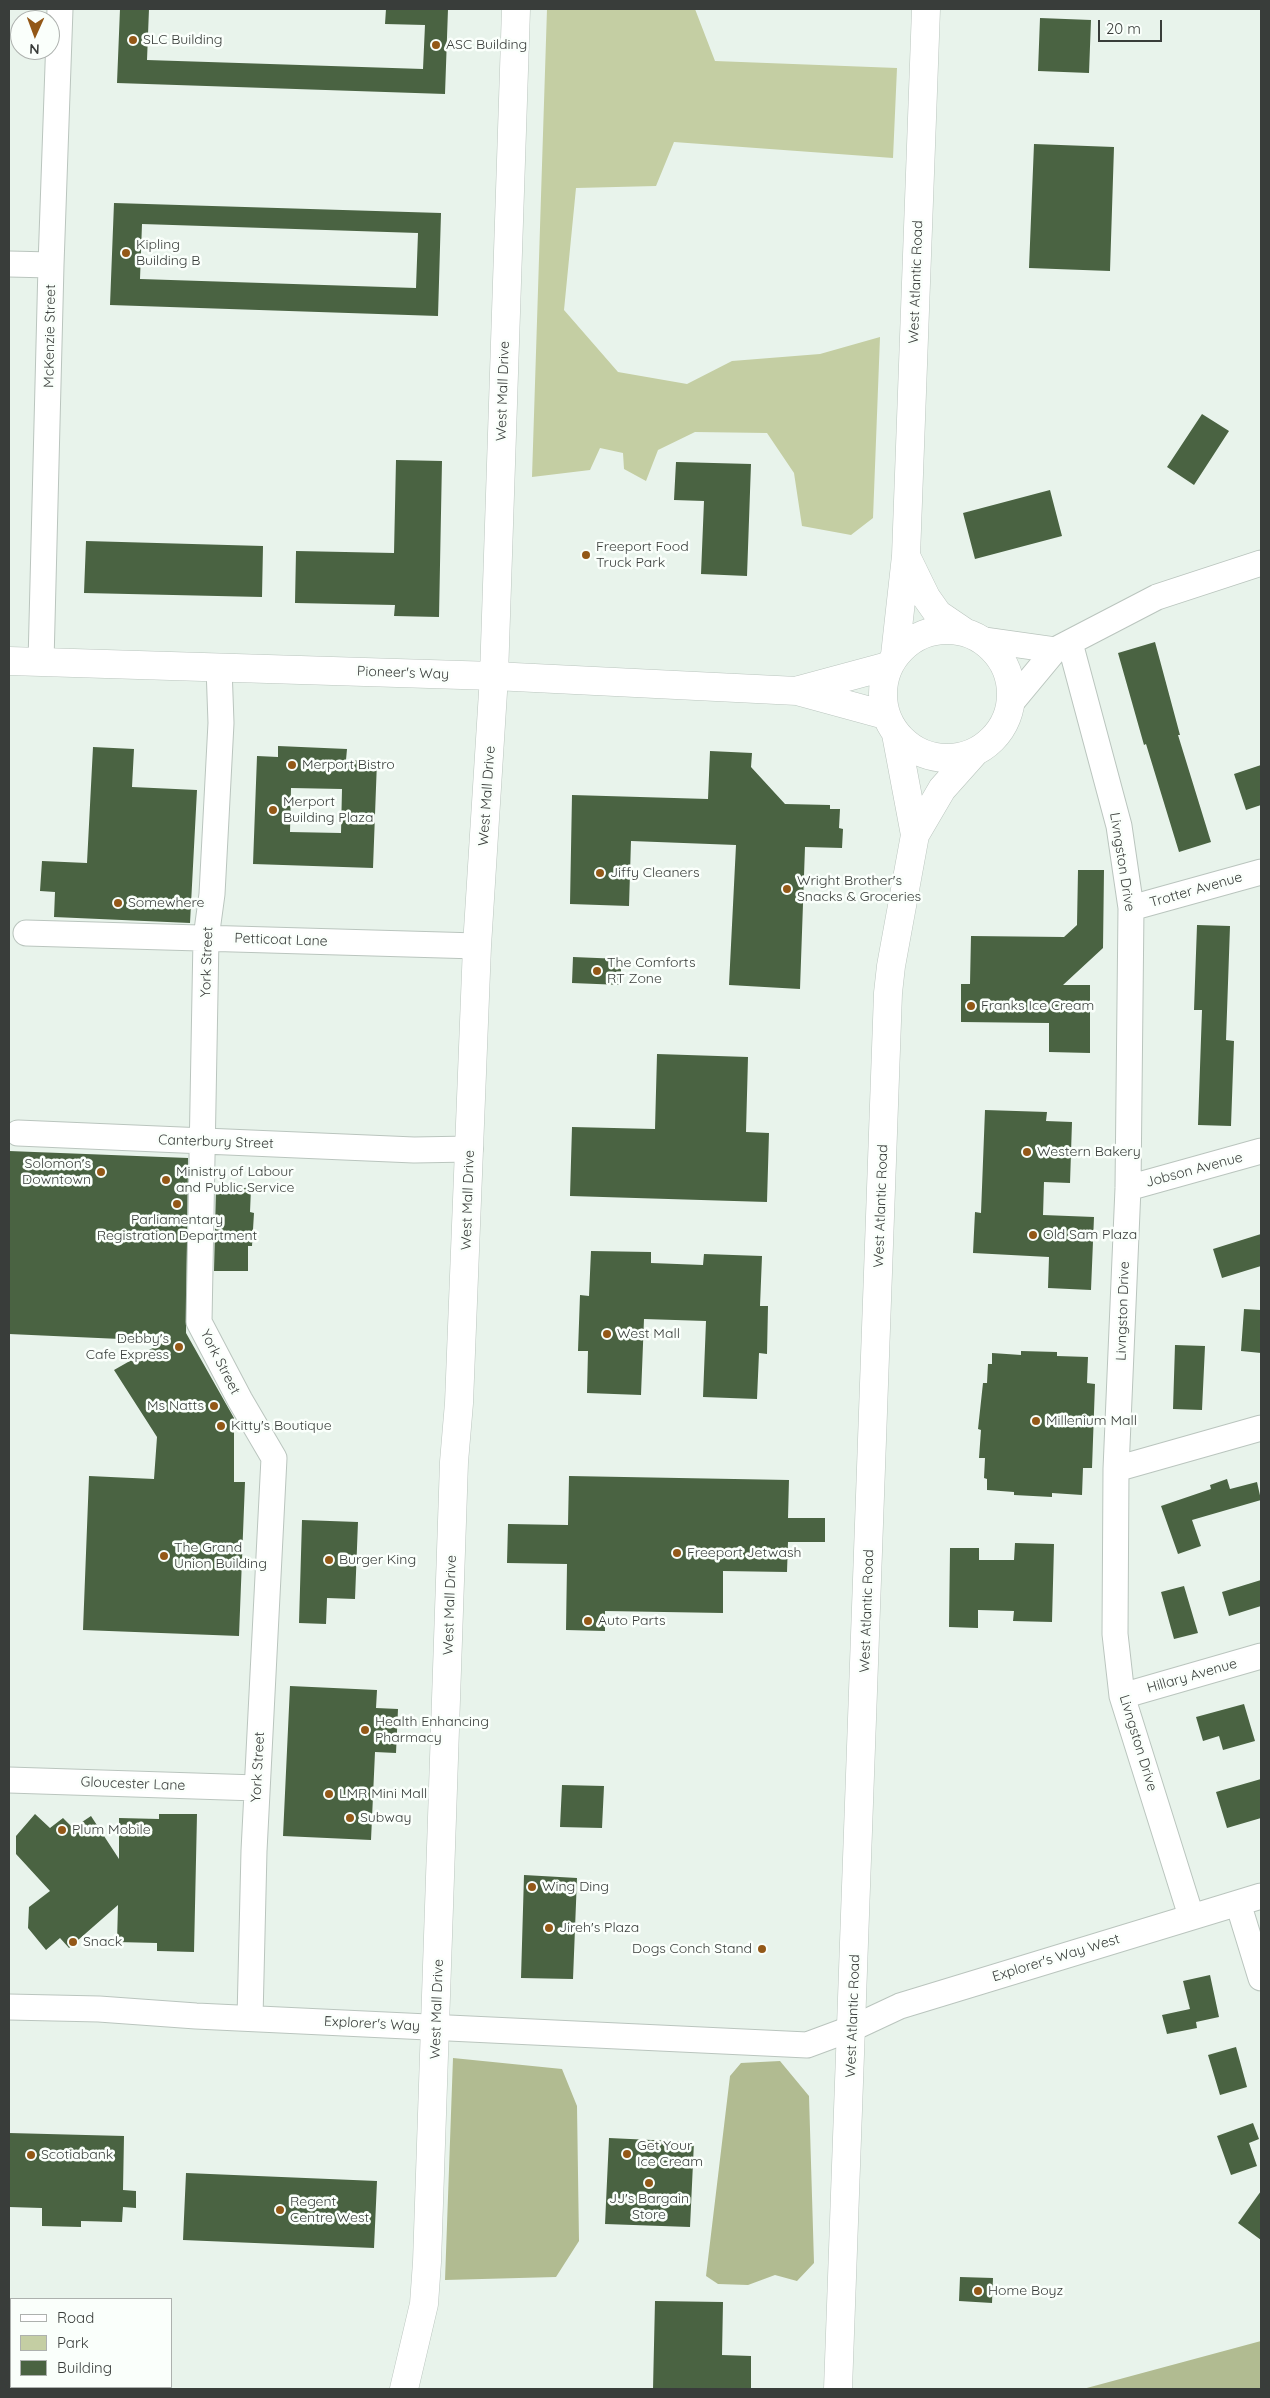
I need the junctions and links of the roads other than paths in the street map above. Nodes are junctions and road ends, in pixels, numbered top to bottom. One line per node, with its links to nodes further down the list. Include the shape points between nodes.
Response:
1 (60, 9): 5 (street, McKenzie Street)
2 (516, 9): 14 (main road, West Mall Drive)
3 (926, 9): 6 (main road, West Atlantic Road)
4 (9, 264): 5 (street)
5 (51, 265): 12 (street, McKenzie Street)
6 (906, 556): 8 (main road, West Atlantic Road, via 934,608); 10 (main road, West Atlantic Road)
7 (1261, 563): 9 (street, via 1156,597)
8 (973, 636): 9 (street); 10 (main road, via 938,630 930,632 914,638); 16 (main road, via 1001,657 1010,679)
9 (1062, 646): 16 (street); 21 (street, Livngston Drive, via 1119,826)
10 (892, 660): 15 (main road, Pioneer's Way); 17 (main road, via 882,690)
11 (9, 661): 12 (main road, Pioneer's Way)
12 (41, 662): 13 (main road, Pioneer's Way)
13 (219, 667): 14 (main road, Pioneer's Way); 23 (street, York Street, via 221,723 212,894)
14 (494, 676): 15 (main road, Pioneer's Way); 24 (main road, West Mall Drive)
15 (797, 690): 17 (main road, Pioneer's Way)
16 (1011, 703): 18 (main road, via 1005,724 992,740)
17 (891, 724): 18 (main road, via 912,748 932,757 954,758); 19 (main road, West Atlantic Road)
18 (975, 752): 19 (main road, West Atlantic Road, via 942,789)
19 (915, 835): 42 (main road, West Atlantic Road, via 888,992)
20 (1261, 872): 21 (street, Trotter Avenue)
21 (1131, 908): 29 (street, Livngston Drive)
22 (26, 933): 23 (street, Petticoat Lane)
23 (206, 938): 24 (street, Petticoat Lane); 26 (street, York Street)
24 (477, 946): 27 (main road, West Mall Drive)
25 (18, 1133): 26 (street, Canterbury Street)
26 (204, 1141): 27 (street, Canterbury Street, via 414,1150); 35 (street, York Street, via 199,1322 274,1458)
27 (470, 1149): 41 (main road, West Mall Drive, via 454,1462)
28 (1261, 1151): 29 (street, Jobson Avenue)
29 (1128, 1188): 31 (street, Livngston Drive)
30 (1261, 1428): 31 (street)
31 (1116, 1469): 33 (street, Livngston Drive, via 1114,1634)
32 (1261, 1656): 33 (street, Hillary Avenue)
33 (1122, 1696): 37 (street, Livngston Drive)
34 (9, 1780): 35 (street, Gloucester Lane)
35 (257, 1788): 40 (street, York Street)
36 (1250, 1900): 37 (street, Explorer's Way West); 38 (street)
37 (1190, 1916): 42 (street, Explorer's Way West, via 900,2006)
38 (1261, 1978)
39 (9, 2007): 40 (street, Explorer's Way)
40 (250, 2018): 41 (street, Explorer's Way)
41 (436, 2027): 42 (street, Explorer's Way, via 807,2045); 43 (main road, West Mall Drive, via 427,2270 420,2320)
42 (853, 2028): 44 (main road, West Atlantic Road)
43 (404, 2389)
44 (838, 2389)

